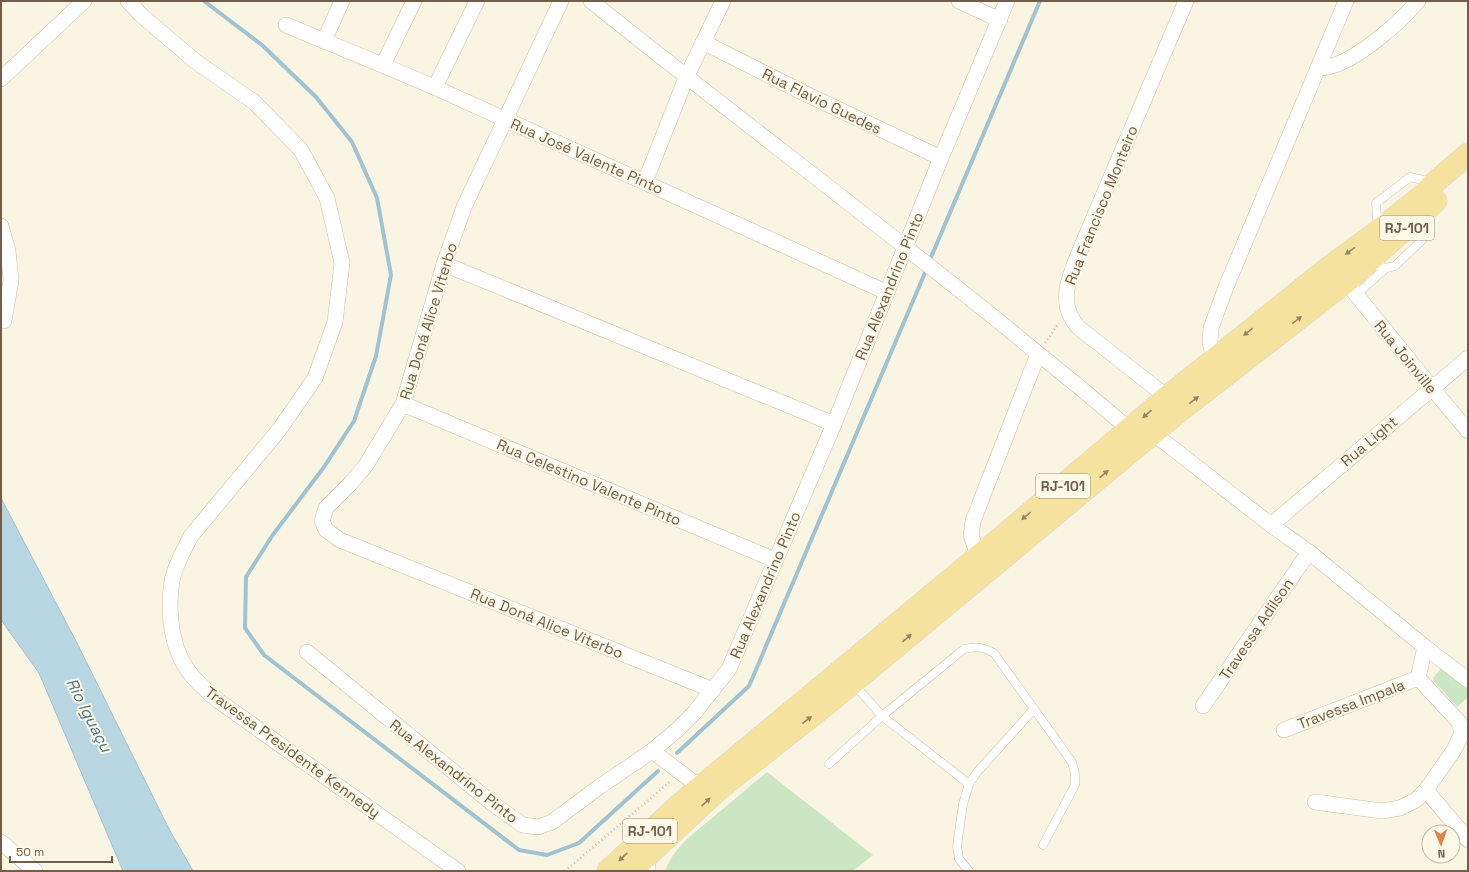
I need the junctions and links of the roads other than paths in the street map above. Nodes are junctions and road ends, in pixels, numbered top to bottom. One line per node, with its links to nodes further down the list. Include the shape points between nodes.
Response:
1 (84, 1): 21 (street)
2 (128, 1): 70 (street, Travessa Presidente Kennedy, via 195,61 254,102 301,150 327,198 342,263 335,322 315,378 279,430 191,536 180,556 172,580 170,603 172,632 179,656 194,679 220,702)
3 (342, 1): 16 (street)
4 (414, 1): 18 (street)
5 (477, 1): 22 (street)
6 (560, 1): 23 (street, Rua Doná Alice Viterbo)
7 (591, 1): 20 (street)
8 (723, 1): 17 (street)
9 (959, 1): 14 (street)
10 (1008, 1): 14 (street, Rua Alexandrino Pinto)
11 (1186, 1): 39 (street, Rua Francisco Monteiro, via 1070,278 1067,294 1067,311 1079,328)
12 (1346, 1): 19 (street)
13 (1418, 1): 19 (street, via 1393,26 1354,56 1334,66)
14 (1000, 20): 25 (street, Rua Alexandrino Pinto)
15 (286, 26): 16 (street, Rua José Valente Pinto)
16 (324, 41): 18 (street, Rua José Valente Pinto)
17 (703, 42): 20 (street); 25 (street, Rua Flavio Guedes)
18 (383, 65): 22 (street, Rua José Valente Pinto)
19 (1318, 68): 37 (street, via 1211,328 1210,342)
20 (686, 78): 27 (street); 30 (street)
21 (1, 80)
22 (435, 87): 23 (street, Rua José Valente Pinto)
23 (505, 118): 27 (street, Rua José Valente Pinto); 31 (street, Rua Doná Alice Viterbo, via 464,207)
24 (1468, 154): 28 (main road, RJ-101)
25 (941, 158): 30 (street, Rua Alexandrino Pinto)
26 (1468, 172): 28 (main road, RJ-101)
27 (644, 182): 33 (street, Rua José Valente Pinto)
28 (1428, 199): 32 (main road, RJ-101, via 1376,266); 37 (main road, RJ-101, one-way to 37, via 1378,231 1328,268)
29 (1, 226): 34 (street, via 8,251 11,280)
30 (905, 246): 33 (street, Rua Alexandrino Pinto); 35 (street)
31 (444, 264): 40 (street, Rua Doná Alice Viterbo); 41 (street)
32 (1351, 289): 38 (street, Rua Joinville); 44 (main road, RJ-101, one-way to 32, via 1187,405)
33 (886, 292): 41 (street, Rua Alexandrino Pinto)
34 (4, 320)
35 (1038, 354): 42 (street); 47 (street, via 972,521 971,535)
36 (1468, 358): 38 (street, Rua Light)
37 (1214, 360): 39 (main road, RJ-101)
38 (1432, 388): 43 (street, Rua Joinville); 45 (street, Rua Light)
39 (1167, 397): 42 (main road, RJ-101, one-way to 42)
40 (403, 404): 48 (street, Rua Celestino Valente Pinto); 54 (street, Rua Doná Alice Viterbo, via 366,465 326,508 322,521 326,530 340,540)
41 (834, 424): 48 (street, Rua Alexandrino Pinto)
42 (1130, 430): 47 (main road, RJ-101, one-way to 47)
43 (1468, 431)
44 (1153, 433): 45 (street); 53 (main road, RJ-101, one-way to 44)
45 (1271, 525): 46 (street)
46 (1309, 552): 49 (street); 55 (street, Travessa Adilson)
47 (978, 556): 62 (main road, RJ-101)
48 (775, 560): 54 (street, Rua Alexandrino Pinto, via 729,669)
49 (1425, 647): 51 (street, Travessa Impala); 52 (street)
50 (307, 652): 59 (street, Rua Alexandrino Pinto, via 493,804 523,825 538,827 552,822 599,786)
51 (1418, 678): 58 (street, Travessa Impala); 63 (street, Travessa Impala, via 1459,722 1462,733 1454,750)
52 (1468, 680)
53 (852, 683): 57 (lane); 68 (main road, RJ-101, one-way to 53, via 718,790)
54 (713, 690): 59 (street, Rua Alexandrino Pinto, via 677,730)
55 (1203, 706)
56 (1034, 709): 57 (lane, via 994,653 975,647 964,650); 61 (lane); 67 (lane, via 1072,762 1075,774 1074,785)
57 (882, 716): 60 (lane); 61 (lane)
58 (1284, 730)
59 (652, 751): 62 (street)
60 (829, 764)
61 (969, 784): 73 (lane, via 963,804 957,846 960,859)
62 (700, 787): 71 (main road, RJ-101, one-way to 71)
63 (1426, 790): 64 (street, Travessa Impala, via 1416,800 1400,808 1382,811); 65 (street)
64 (1315, 802)
65 (1468, 840)
66 (1, 842): 69 (street)
67 (1043, 845)
68 (651, 862): 72 (main road, RJ-101)
69 (35, 871)
70 (458, 871)
71 (608, 871)
72 (631, 871)
73 (969, 871)

